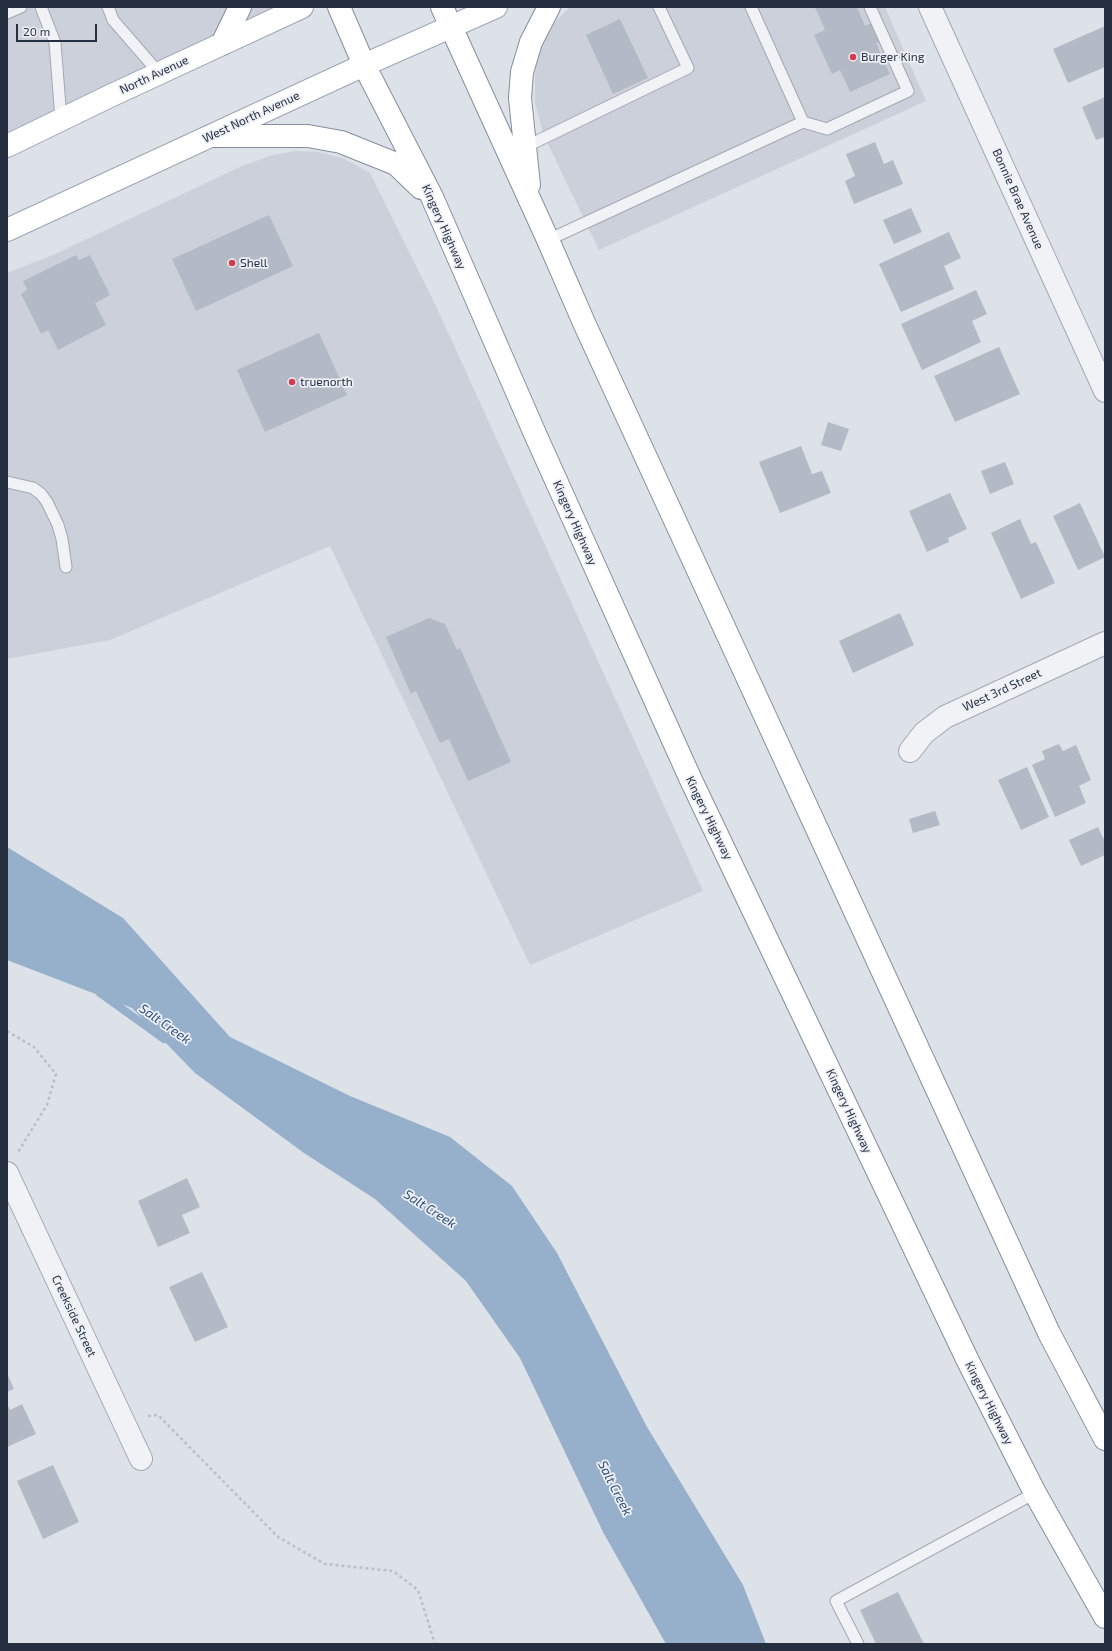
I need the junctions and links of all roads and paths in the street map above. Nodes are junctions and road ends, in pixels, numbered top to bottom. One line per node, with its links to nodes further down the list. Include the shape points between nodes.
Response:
1 (21, 7): 15 (lane)
2 (41, 7): 20 (lane, via 55,43)
3 (108, 7): 19 (lane, via 113,20)
4 (240, 7): 17 (main road)
5 (302, 7): 17 (main road, North Avenue)
6 (339, 7): 18 (main road, Kingery Highway)
7 (430, 7): 16 (main road)
8 (442, 7): 16 (main road)
9 (496, 7): 16 (main road, West North Avenue)
10 (549, 7): 24 (main road, via 531,42 522,72 520,98)
11 (659, 7): 24 (lane, via 688,68)
12 (751, 7): 21 (lane)
13 (870, 7): 21 (lane, via 908,91 827,129)
14 (930, 7): 29 (street, Bonnie Brae Avenue)
15 (7, 13)
16 (451, 28): 18 (main road, West North Avenue); 26 (main road)
17 (222, 44): 19 (main road, North Avenue)
18 (364, 65): 22 (main road, West North Avenue); 25 (main road, Kingery Highway)
19 (159, 73): 20 (main road, North Avenue)
20 (61, 119): 23 (main road, North Avenue)
21 (803, 122): 28 (lane)
22 (211, 136): 25 (main road, via 308,136 341,142 396,164); 27 (main road, West North Avenue)
23 (7, 146)
24 (525, 147): 26 (main road)
25 (432, 197): 39 (main road, Kingery Highway, via 666,725 961,1346)
26 (531, 204): 28 (main road)
27 (7, 230)
28 (548, 240): 37 (main road, via 604,367 1046,1326)
29 (1105, 391)
30 (7, 482): 31 (lane, via 33,488 47,502 60,532)
31 (66, 567)
32 (1105, 643): 33 (street, West 3rd Street, via 945,717 924,733)
33 (910, 751)
34 (7, 1030): 35 (path, via 34,1047 56,1074 47,1105)
35 (11, 1164): 36 (street, Creekside Street)
36 (123, 1419): 38 (street, Creekside Street); 41 (path, via 158,1415 278,1537 325,1564 393,1571 418,1590)
37 (1105, 1439)
38 (141, 1459)
39 (1035, 1493): 40 (main road, Kingery Highway); 42 (lane, via 836,1600)
40 (1105, 1617)
41 (435, 1644)
42 (858, 1644)

